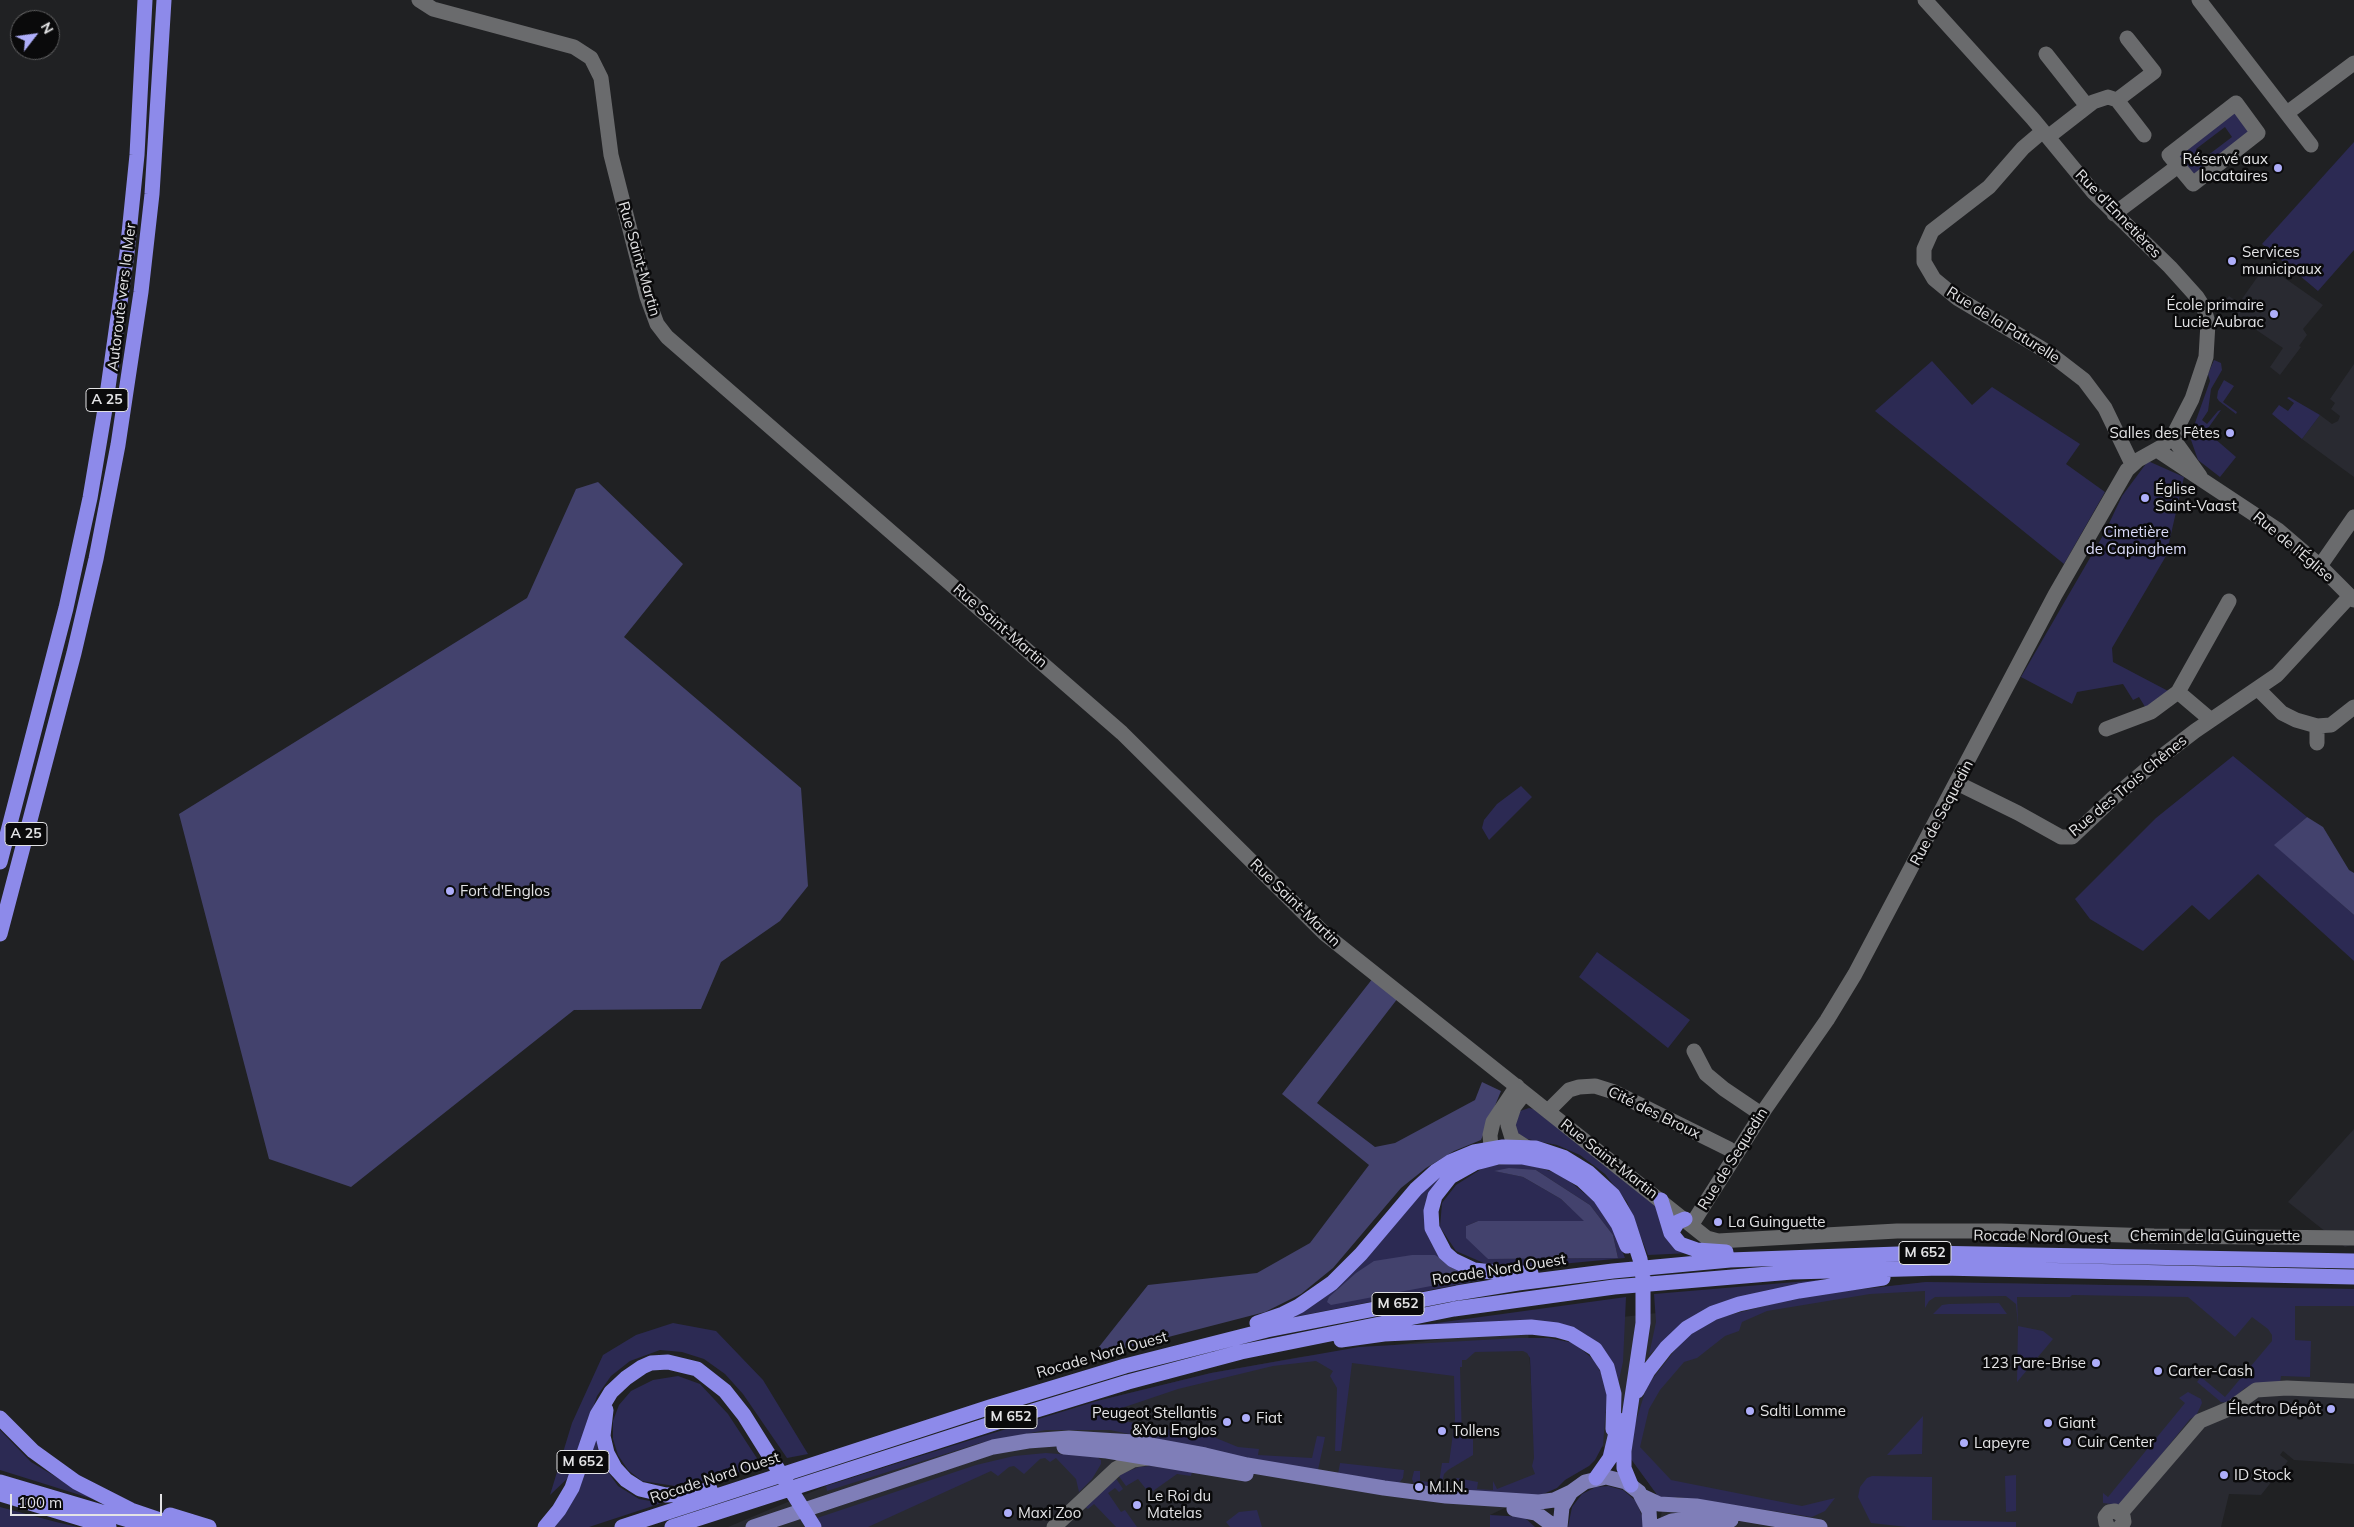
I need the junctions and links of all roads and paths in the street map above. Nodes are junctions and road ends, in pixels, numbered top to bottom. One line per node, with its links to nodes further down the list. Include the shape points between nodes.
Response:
1 (145, 0): 33 (highway, A 25, via 137,155 105,409 70,592)
2 (164, 0): 34 (highway, Autoroute vers la Mer / A 25, via 152,194 129,384 108,501 74,653)
3 (419, 0): 36 (street, Rue Saint-Martin, via 433,9 574,47 591,58 600,78 611,155 647,297 657,324 667,337 1122,732 1314,924)
4 (1925, 0): 12 (street, Rue d'Ennetières)
5 (2199, 0): 11 (street)
6 (2127, 38): 9 (street, via 2154,72)
7 (2046, 54): 10 (street)
8 (2354, 63): 11 (street)
9 (2117, 100): 10 (street, Rue de la Paturelle, via 2103,97); 13 (street)
10 (2087, 106): 12 (street, Rue de la Paturelle)
11 (2287, 113): 14 (street)
12 (2046, 134): 16 (street, Rue d'Ennetières); 19 (street, Rue de la Paturelle, via 2024,148 1989,187 1932,232 1924,249 1924,262 1934,279 1957,298 2049,353 2084,380 2105,408)
13 (2144, 134)
14 (2311, 145)
15 (2178, 166): 15 (street, via 2169,155 2236,103 2258,133 2192,184); 16 (street)
16 (2114, 214): 17 (street, Rue d'Ennetières, via 2189,287 2201,301 2206,315 2208,339 2204,365 2192,399)
17 (2174, 434): 18 (street, Rue de Sequedin); 20 (street, via 2192,467)
18 (2157, 450): 19 (street, Rue de Sequedin); 20 (street)
19 (2132, 464): 32 (street, Rue de Sequedin, via 2028,643)
20 (2204, 480): 22 (street, Rue de l'Église, via 2278,530)
21 (2354, 517): 22 (street)
22 (2320, 566): 23 (street, Rue de l'Église)
23 (2352, 598): 25 (street, Rue des Trois Chênes, via 2324,621 2287,666)
24 (2229, 601): 26 (street)
25 (2258, 689): 28 (street, Rue des Trois Chênes); 29 (street, via 2282,713)
26 (2178, 692): 28 (street); 30 (street, via 2151,712)
27 (2354, 707): 29 (street, via 2331,725)
28 (2211, 720): 32 (street, Rue des Trois Chênes, via 2147,769 2069,838 2061,837)
29 (2317, 726): 31 (street)
30 (2106, 730)
31 (2317, 743)
32 (1956, 784): 38 (street, Rue de Sequedin, via 1860,966 1821,1030)
33 (0, 862)
34 (0, 934)
35 (1694, 1052): 38 (street, via 1706,1074)
36 (1521, 1089): 37 (street, Rue Saint-Martin); 39 (street, via 1508,1125 1512,1138); 40 (street, via 1494,1122)
37 (1548, 1111): 41 (street, Cité des Broux, via 1569,1090 1595,1086 1614,1092); 43 (street, Rue Saint-Martin)
38 (1761, 1114): 41 (street, Rue de Sequedin)
39 (1526, 1147): 40 (highway); 56 (highway, via 1563,1156 1589,1173 1613,1196 1630,1226 1640,1259 1644,1301)
40 (1491, 1148): 42 (highway); 52 (highway, via 1450,1162 1426,1179 1351,1265 1310,1299 1283,1314 1219,1334)
41 (1736, 1155): 44 (street, Rue de Sequedin)
42 (1512, 1156): 50 (highway, via 1467,1166 1439,1189 1432,1203 1430,1219 1435,1238 1445,1253 1474,1270 1501,1273); 59 (highway, via 1552,1163 1582,1180 1609,1208 1626,1244 1634,1292 1634,1320 1628,1372)
43 (1661, 1200): 44 (street, Rue Saint-Martin); 45 (highway)
44 (1689, 1221): 45 (highway, via 1678,1222); 46 (street, Chemin de la Guinguette, via 1707,1238 1718,1242 1897,1231)
45 (1671, 1233): 47 (highway, via 1680,1244 1708,1252 1850,1248)
46 (2354, 1238)
47 (1926, 1253): 48 (highway, Rocade Nord Ouest / M 652); 50 (highway, Rocade Nord Ouest / M 652, via 1790,1257)
48 (2354, 1260)
49 (1941, 1268): 51 (highway, Rocade Nord Ouest / M 652); 53 (highway, Rocade Nord Ouest / M 652, via 1792,1272 1614,1287 1437,1312); 56 (highway, via 1799,1291 1713,1313 1687,1328 1666,1348 1648,1371)
50 (1612, 1271): 52 (highway, Rocade Nord Ouest / M 652, via 1438,1296)
51 (2354, 1277)
52 (1185, 1350): 64 (highway, Rocade Nord Ouest / M 652, via 1057,1386 823,1462)
53 (1241, 1352): 59 (highway, via 1384,1334 1531,1327 1557,1330 1586,1342 1607,1367 1614,1394); 81 (highway, Rocade Nord Ouest / M 652, via 1053,1404)
54 (2354, 1391): 73 (street, via 2256,1390 2231,1408 2200,1420)
55 (611, 1392): 64 (highway, via 605,1413 605,1446 615,1468 633,1485 656,1494 676,1495); 74 (highway, via 634,1372 658,1362 687,1365 707,1375 740,1410); 79 (highway, M 652, via 597,1415 572,1488 560,1510)
56 (1632, 1401): 67 (highway, via 1624,1460)
57 (0, 1418): 66 (highway, via 33,1451)
58 (1134, 1442): 60 (street, via 1124,1444); 62 (main road, via 1070,1438 1028,1441 993,1447); 68 (main road, via 1247,1466 1407,1492 1531,1502 1554,1500)
59 (1612, 1448): 63 (highway, via 1607,1463)
60 (1114, 1452): 61 (main road); 62 (main road, via 1042,1447 993,1453); 71 (street)
61 (1149, 1458): 71 (street, via 1119,1467); 84 (main road, via 1406,1501 1529,1511)
62 (946, 1464): 82 (main road)
63 (1596, 1478): 67 (main road, via 1617,1479); 68 (main road)
64 (750, 1481): 80 (highway, Rocade Nord Ouest)
65 (0, 1482): 76 (highway)
66 (76, 1482): 77 (highway, via 131,1510); 78 (highway)
67 (1631, 1485): 70 (main road)
68 (1571, 1492): 85 (main road, via 1562,1507)
69 (0, 1494): 75 (highway)
70 (1642, 1496): 72 (main road, via 1659,1504 1696,1506); 86 (main road, via 1649,1510)
71 (1084, 1497): 83 (street)
72 (1773, 1521): 87 (main road, via 1690,1519); 88 (main road)
73 (2121, 1524): 89 (street, via 2115,1511 2107,1514)
74 (813, 1525)
75 (109, 1527)
76 (152, 1527)
77 (180, 1527)
78 (209, 1527)
79 (545, 1527)
80 (622, 1527)
81 (672, 1527)
82 (753, 1527)
83 (1054, 1527)
84 (1555, 1527)
85 (1560, 1527)
86 (1650, 1527)
87 (1658, 1527)
88 (1820, 1527)
89 (2108, 1527)

